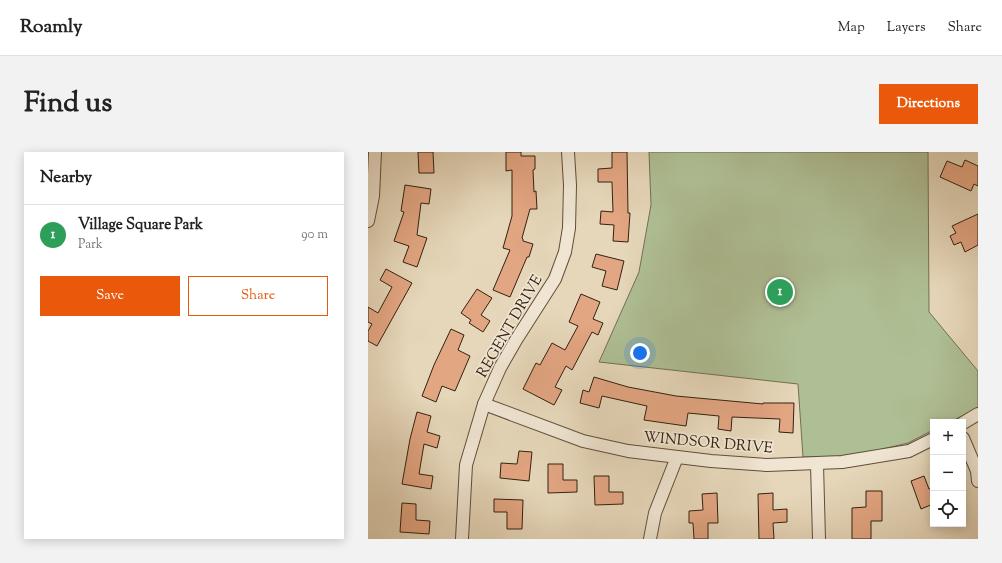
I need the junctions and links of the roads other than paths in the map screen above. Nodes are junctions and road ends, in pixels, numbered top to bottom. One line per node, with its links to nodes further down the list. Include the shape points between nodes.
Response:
1 (375, 152): 3 (street, via 373,196)
2 (568, 152): 4 (street, REGENT DRIVE, via 569,228 565,252 555,279 513,345)
3 (368, 221)
4 (484, 404): 9 (street, WINDSOR DRIVE, via 583,440 628,451); 12 (street, REGENT DRIVE, via 466,465)
5 (978, 414): 6 (street)
6 (966, 421)
7 (930, 440): 10 (street, WINDSOR DRIVE, via 909,451 856,461)
8 (966, 446): 11 (street)
9 (677, 457): 10 (street, WINDSOR DRIVE, via 767,465); 13 (street, via 655,513)
10 (817, 464): 14 (street)
11 (978, 481)
12 (462, 539)
13 (650, 539)
14 (819, 539)

